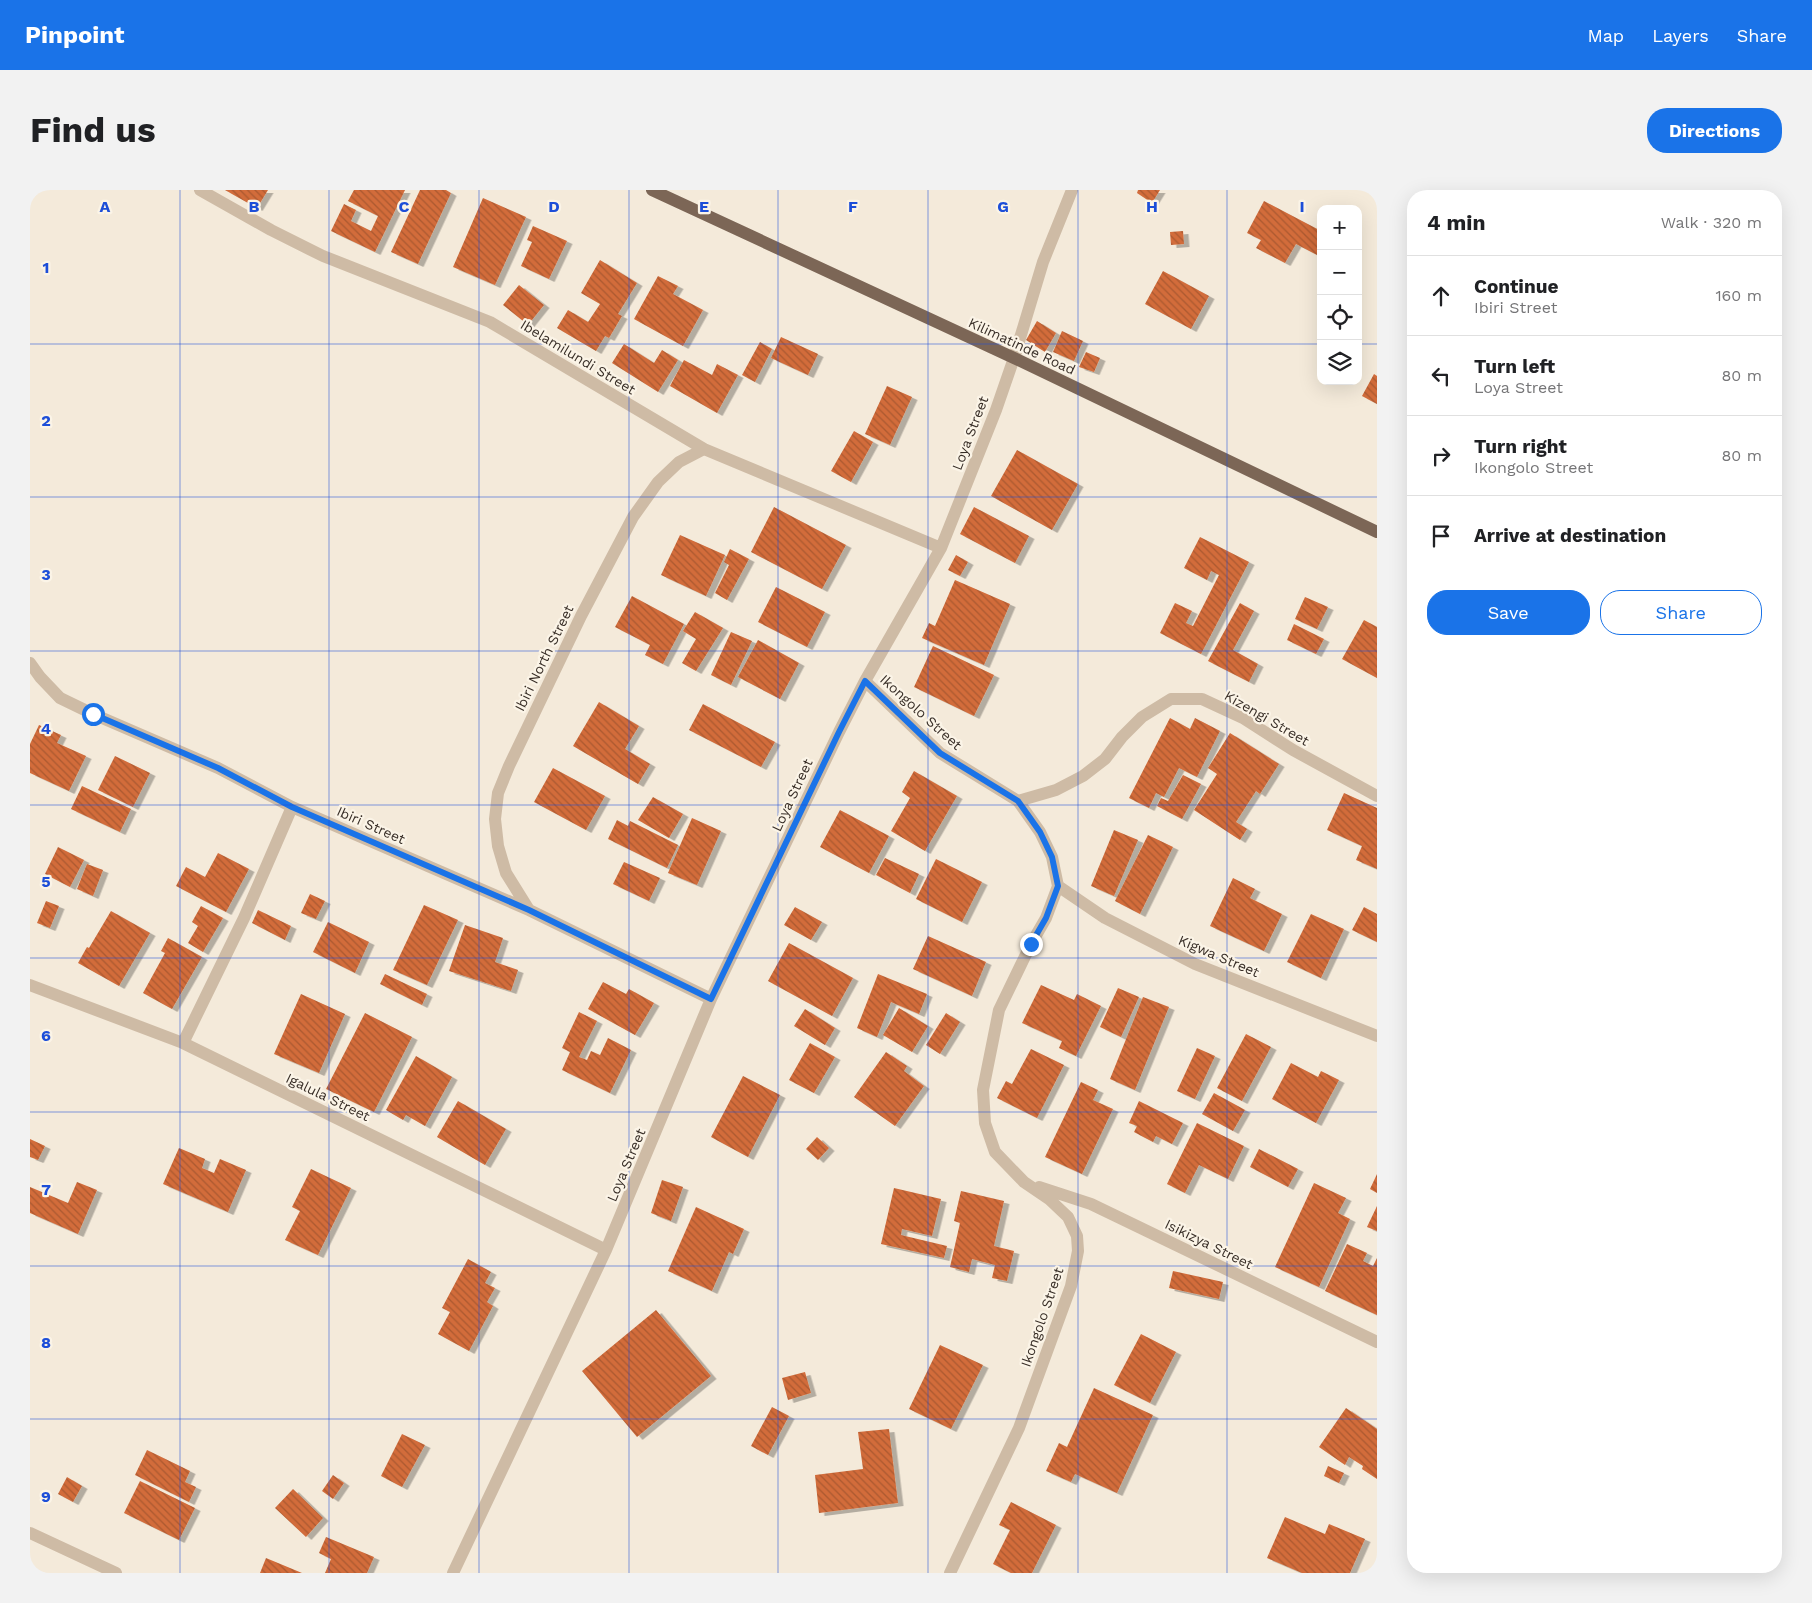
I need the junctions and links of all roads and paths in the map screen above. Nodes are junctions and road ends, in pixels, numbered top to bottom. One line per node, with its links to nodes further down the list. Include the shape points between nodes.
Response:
1 (200, 190): 5 (street, Ibelamilundi Street, via 323,256 490,322)
2 (652, 190): 4 (main road, Kilimatinde Road)
3 (1072, 190): 4 (street, Loya Street, via 1043,262)
4 (1014, 358): 6 (main road, Kilimatinde Road); 7 (street, Loya Street)
5 (704, 449): 7 (street, Ibelamilundi Street); 14 (street, Ibiri North Street, via 679,462 658,482 633,517 577,624 498,793 495,820 498,846 506,873)
6 (1377, 532)
7 (941, 548): 9 (street, Loya Street)
8 (30, 663): 12 (street, Ibiri Street, via 60,698 218,768)
9 (865, 681): 11 (street, Ikongolo Street, via 940,753); 16 (street, Loya Street)
10 (1377, 796): 11 (street, Kizengi Street, via 1242,718 1202,700 1171,700 1142,717 1105,759 1083,776 1056,790)
11 (1018, 801): 13 (street, Ikongolo Street, via 1040,832 1052,857)
12 (292, 807): 14 (street, Ibiri Street); 18 (street, via 244,918)
13 (1058, 886): 17 (street, Kigwa Street, via 1105,918 1194,964); 19 (street, Ikongolo Street, via 1046,918 999,1010 983,1090 985,1123 995,1152)
14 (529, 910): 16 (street, Ibiri Street)
15 (30, 985): 18 (street, Igalula Street)
16 (711, 999): 20 (street, Loya Street)
17 (1377, 1036)
18 (183, 1043): 20 (street, Igalula Street)
19 (1024, 1182): 21 (street, Isikizya Street, via 1092,1204); 25 (street, Ikongolo Street, via 1068,1217 1077,1236 1075,1268 1019,1428)
20 (606, 1250): 24 (street, Loya Street)
21 (1377, 1342)
22 (30, 1532): 23 (street)
23 (116, 1573)
24 (453, 1573)
25 (950, 1573)

